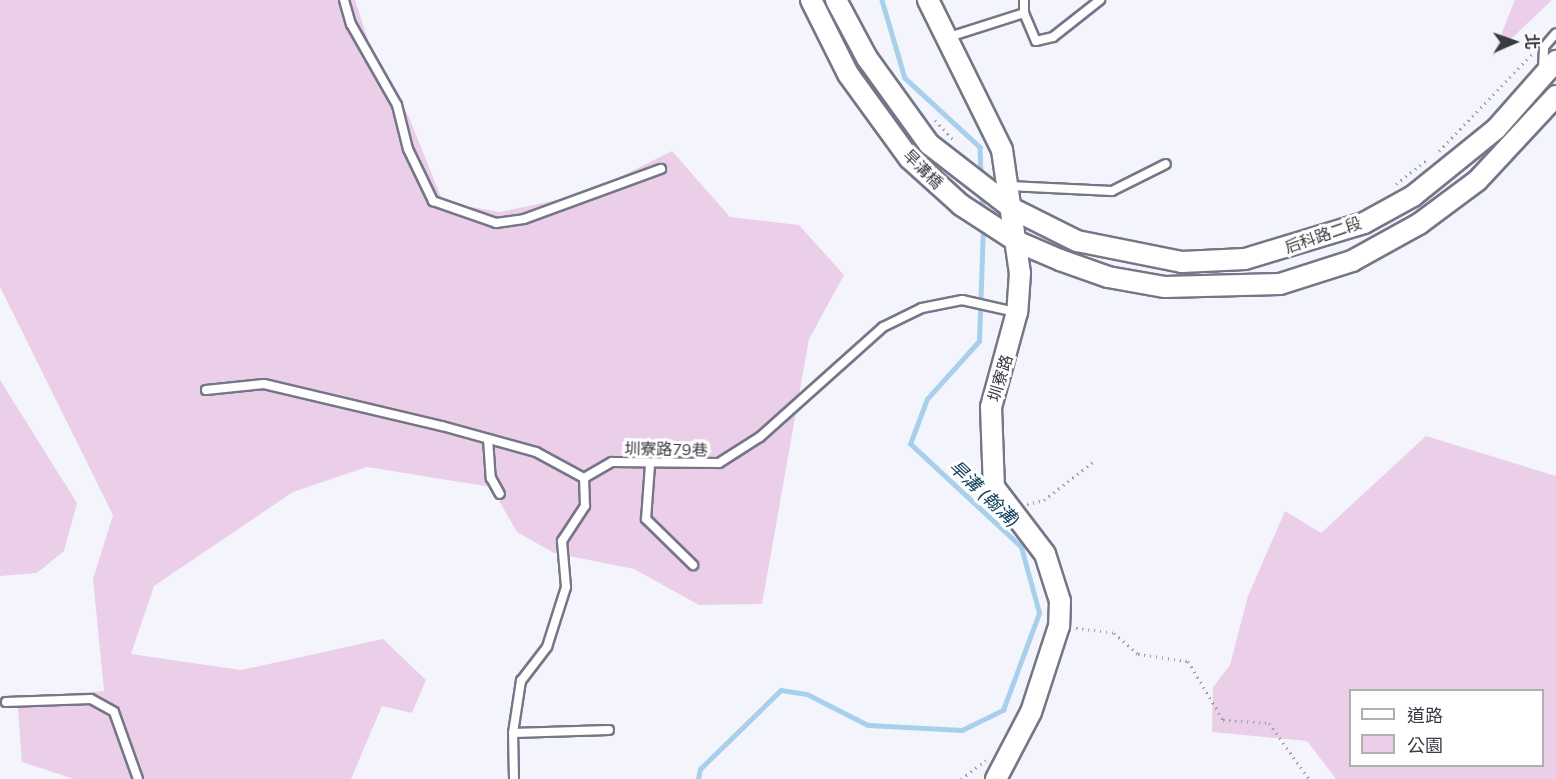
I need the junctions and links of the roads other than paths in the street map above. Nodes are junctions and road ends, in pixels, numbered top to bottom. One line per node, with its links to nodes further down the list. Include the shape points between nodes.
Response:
1 (344, 0): 13 (lane, via 351,24 397,105 408,149 433,201 496,223 595,196)
2 (811, 0): 16 (street, 旱溝橋, via 848,74 909,158 961,204)
3 (836, 0): 15 (street, 旱溝橋, via 867,58 928,144)
4 (928, 0): 9 (street, 圳寮路)
5 (1024, 0): 7 (lane)
6 (1100, 0): 7 (lane, via 1053,37 1036,41)
7 (1024, 13): 9 (lane)
8 (1556, 33): 10 (lane, via 1544,47)
9 (944, 38): 14 (street, 圳寮路, via 1002,150)
10 (1546, 73): 11 (lane); 15 (street, 后科路二段, via 1496,129 1413,196 1364,223 1245,259 1182,262 1132,256 1077,241)
11 (1556, 97): 16 (street, 后科路二段, via 1477,181 1419,224 1352,261 1280,284 1165,287 1108,277)
12 (1166, 164): 14 (lane, via 1112,191)
13 (661, 169)
14 (1008, 186): 15 (street, 圳寮路)
15 (1013, 209): 16 (street, 圳寮路)
16 (1018, 242): 17 (street, 圳寮路)
17 (1017, 312): 20 (lane, 圳寮路79巷, via 962,300 922,308 883,327 769,430 719,463); 29 (street, 圳寮路, via 991,407 994,488 1045,554 1057,583 1059,626 1031,712)
18 (206, 390): 19 (lane, via 264,384)
19 (488, 439): 21 (lane, via 536,452); 22 (lane, via 491,478)
20 (650, 465): 21 (lane, 圳寮路79巷, via 612,462); 23 (lane, via 646,519)
21 (584, 478): 26 (lane, via 585,506 562,541 566,587 547,647 521,681)
22 (500, 494)
23 (693, 565)
24 (6, 702): 27 (lane, via 91,699 114,712)
25 (609, 730): 26 (lane)
26 (513, 733): 28 (lane)
27 (138, 779)
28 (514, 779)
29 (996, 779)

